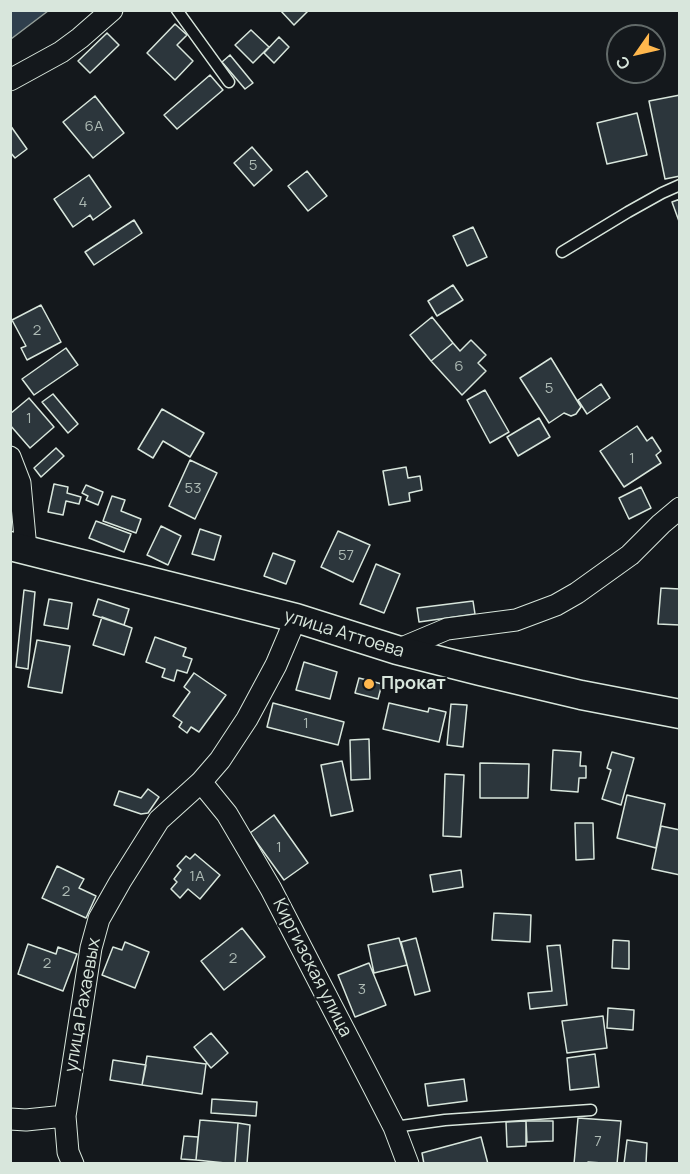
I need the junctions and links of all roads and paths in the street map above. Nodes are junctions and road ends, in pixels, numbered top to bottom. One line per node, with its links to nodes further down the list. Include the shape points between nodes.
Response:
1 (112, 10): 3 (street, via 61,52)
2 (177, 10): 4 (lane)
3 (10, 80)
4 (229, 82)
5 (680, 185): 6 (lane)
6 (562, 252)
7 (10, 457): 9 (street, via 20,483)
8 (680, 508): 11 (street, via 630,555 556,605 516,620 447,629)
9 (18, 548): 10 (street, улица Аттоева)
10 (296, 618): 11 (street, улица Аттоева); 13 (street, улица Рахаевых, via 247,719)
11 (397, 650): 12 (street, улица Аттоева, via 581,695)
12 (680, 714)
13 (201, 782): 15 (street, улица Рахаевых, via 159,820 99,919); 17 (street, Киргизская улица, via 227,814 271,889)
14 (591, 1110): 17 (lane)
15 (65, 1116): 16 (street); 18 (street, улица Рахаевых)
16 (10, 1119)
17 (394, 1127): 19 (street, Киргизская улица)
18 (73, 1164)
19 (408, 1164)

